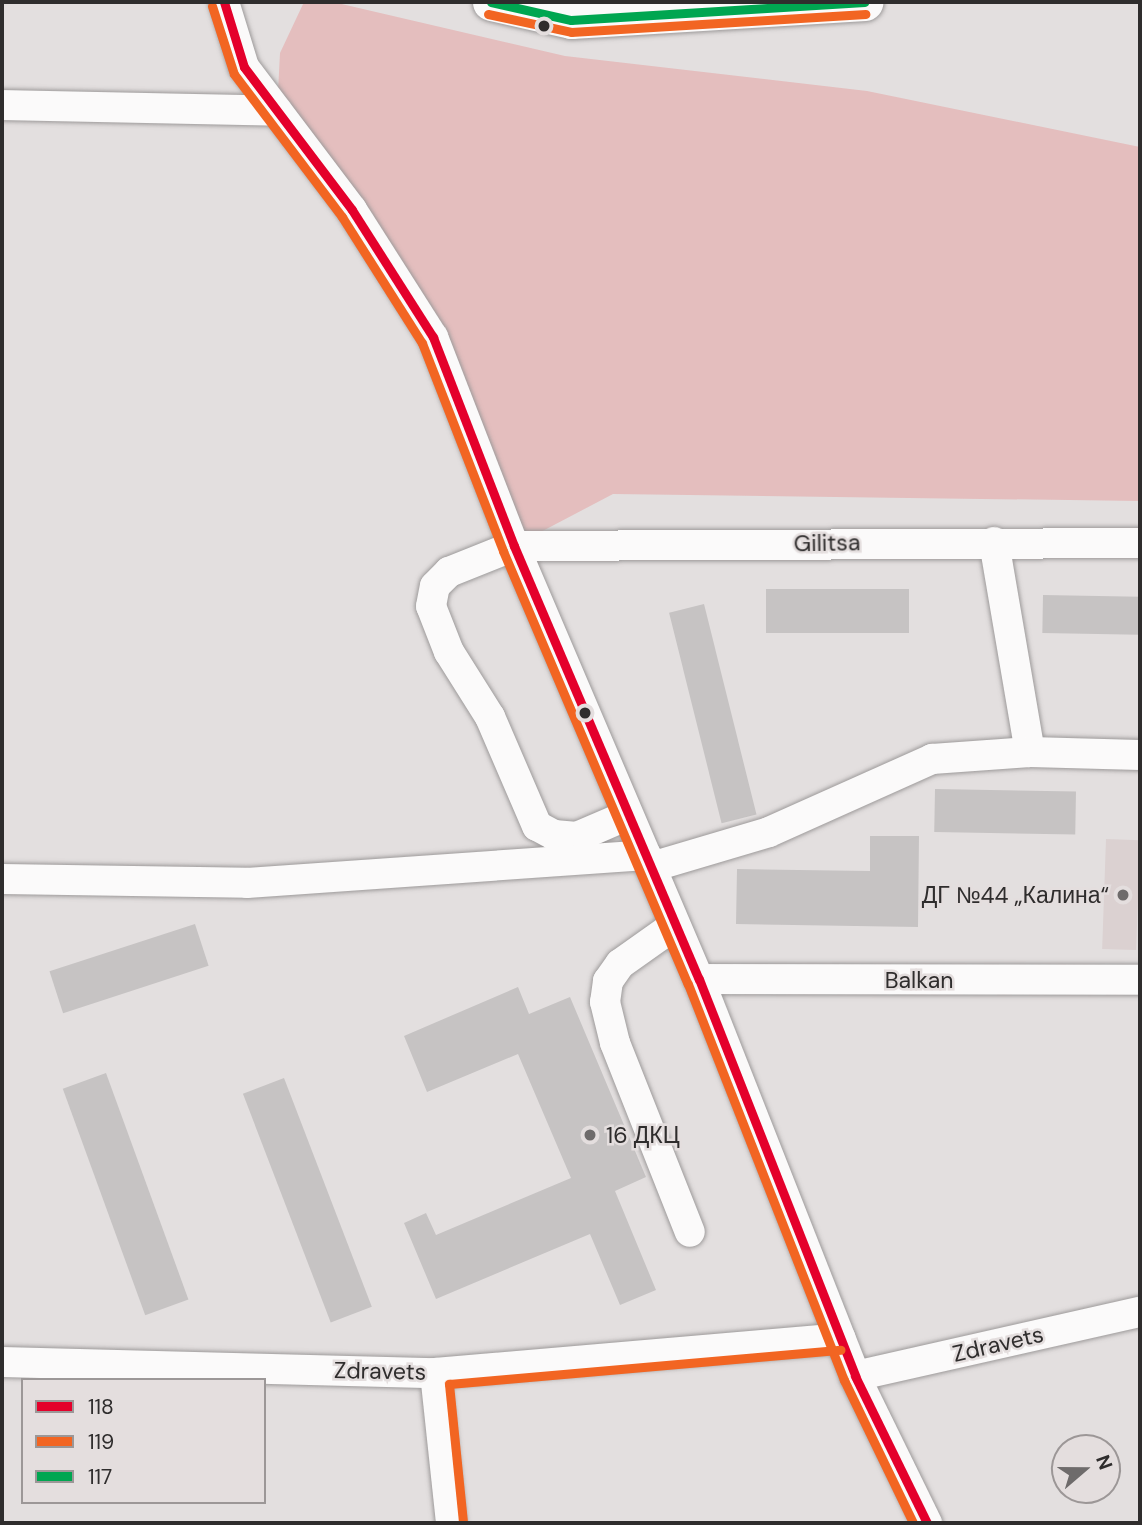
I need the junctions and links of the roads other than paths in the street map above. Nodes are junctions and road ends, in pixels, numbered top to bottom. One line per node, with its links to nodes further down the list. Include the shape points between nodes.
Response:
1 (224, 2): 5 (street, via 244,67)
2 (491, 2): 3 (main road, via 571,20)
3 (863, 2)
4 (2, 105): 5 (street)
5 (277, 111): 8 (street, via 352,210 433,338)
6 (994, 542): 7 (street, Gilitsa); 8 (street, Gilitsa); 9 (street)
7 (1140, 543)
8 (514, 546): 11 (street); 11 (street, via 449,572 435,586 431,606 449,652 490,717 537,826 554,835 577,837)
9 (1030, 752): 10 (street); 12 (street, via 913,764 769,832)
10 (1140, 755)
11 (628, 815): 12 (street)
12 (648, 861): 13 (street, via 247,883); 14 (street)
13 (2, 879)
14 (675, 925): 15 (street); 17 (street, via 620,964 608,981 605,1003 615,1043)
15 (699, 979): 16 (street, Balkan); 19 (street)
16 (1140, 980)
17 (690, 1232)
18 (1140, 1312): 22 (street, Zdravets)
19 (840, 1338): 21 (street, Zdravets); 22 (street)
20 (2, 1362): 21 (street, Zdravets)
21 (435, 1373): 24 (street)
22 (855, 1376): 23 (street)
23 (914, 1515)
24 (451, 1523)

